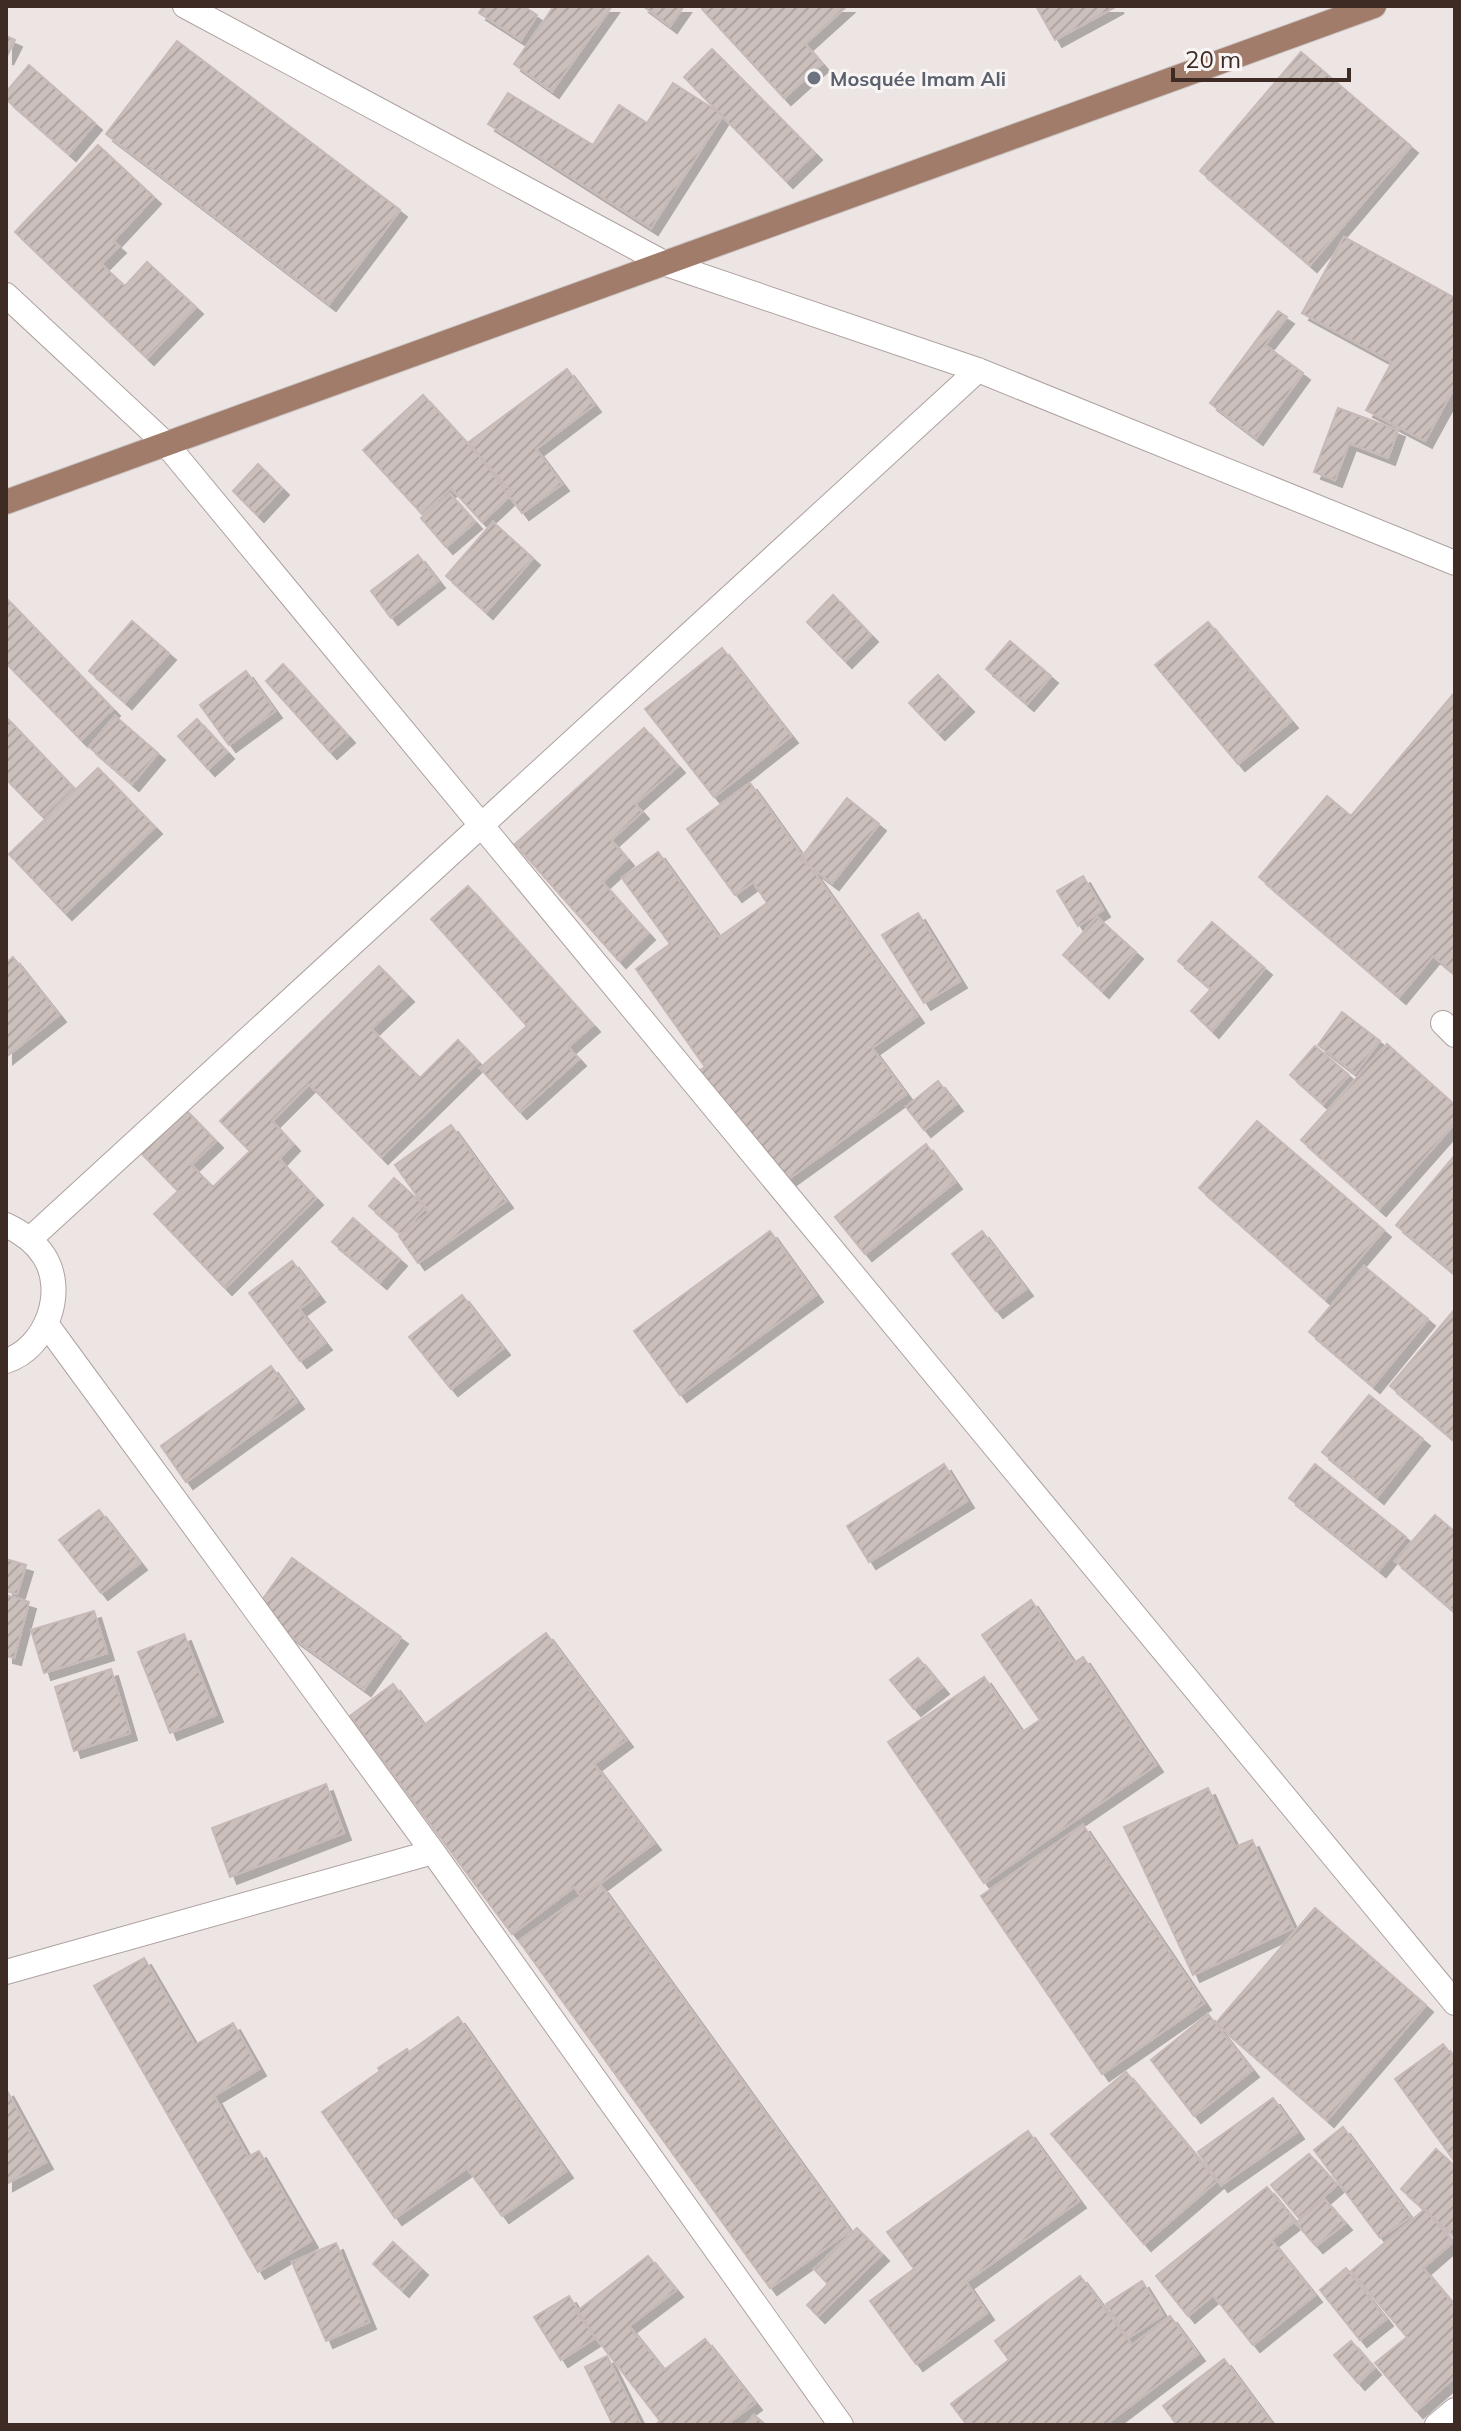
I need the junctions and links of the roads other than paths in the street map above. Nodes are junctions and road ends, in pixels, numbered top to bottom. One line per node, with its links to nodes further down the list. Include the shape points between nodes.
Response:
1 (185, 6): 3 (street)
2 (1374, 6): 3 (main road)
3 (666, 264): 5 (street); 6 (main road)
4 (6, 295): 6 (street)
5 (978, 370): 8 (street); 9 (street)
6 (167, 445): 7 (main road); 9 (street)
7 (6, 502)
8 (1455, 563)
9 (480, 826): 11 (street); 16 (street)
10 (6, 1225): 11 (street)
11 (30, 1239): 12 (street, via 46,1258 54,1282)
12 (47, 1325): 13 (street, via 31,1345); 14 (street)
13 (6, 1361)
14 (433, 1852): 15 (street); 18 (street)
15 (6, 1972)
16 (1455, 2003)
17 (1455, 2410): 19 (street)
18 (841, 2425)
19 (1437, 2425)

